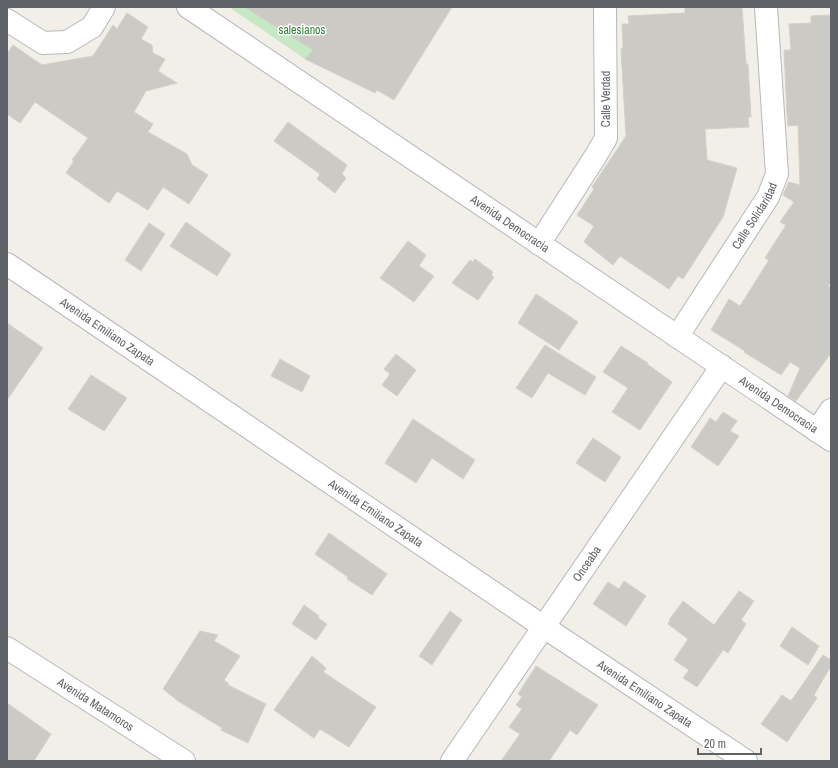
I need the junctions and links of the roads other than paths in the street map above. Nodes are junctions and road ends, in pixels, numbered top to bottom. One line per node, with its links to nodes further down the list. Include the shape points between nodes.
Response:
1 (104, 7): 5 (street, via 92,26 67,42 43,43)
2 (188, 7): 6 (street, Avenida Democracia)
3 (605, 7): 6 (street, Calle Verdad, via 606,138)
4 (766, 7): 8 (street, Calle Solidaridad, via 777,174 768,197)
5 (7, 20)
6 (539, 244): 8 (street, Avenida Democracia)
7 (7, 264): 12 (street, Avenida Emiliano Zapata)
8 (677, 337): 9 (street, Avenida Democracia)
9 (722, 366): 11 (street, Avenida Democracia); 12 (street, Onceaba)
10 (831, 410): 11 (street)
11 (824, 436)
12 (544, 627): 15 (street, Onceaba); 16 (street, Avenida Emiliano Zapata)
13 (7, 648): 14 (street, Avenida Matamoros)
14 (184, 761)
15 (452, 761)
16 (746, 761)

